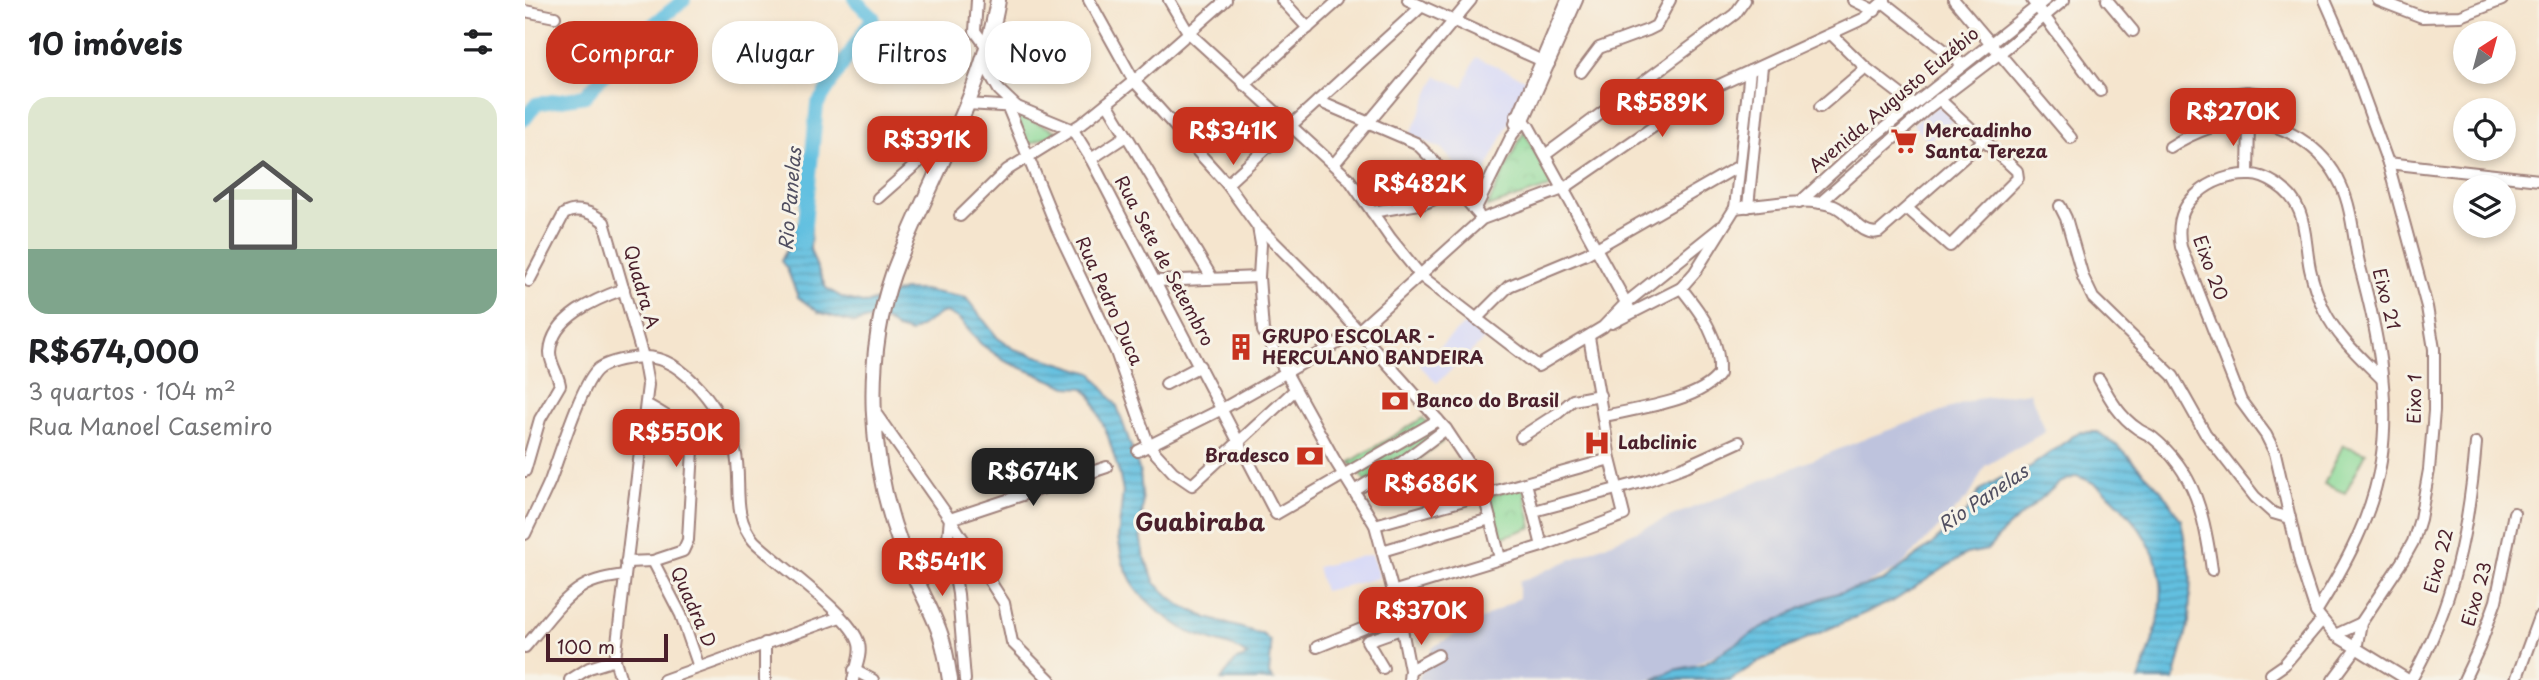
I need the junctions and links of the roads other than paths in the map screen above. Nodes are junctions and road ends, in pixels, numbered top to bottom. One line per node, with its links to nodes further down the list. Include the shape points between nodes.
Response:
1 (977, 0): 33 (street, via 975,31)
2 (998, 0): 33 (main road)
3 (1089, 0): 41 (street)
4 (1169, 0): 29 (street)
5 (1226, 0): 29 (street)
6 (1282, 0): 28 (street)
7 (1339, 0): 28 (street)
8 (1471, 0): 27 (street)
9 (1567, 0): 35 (street)
10 (1577, 0): 35 (street)
11 (1670, 0): 40 (street, via 1656,26 1599,48)
12 (1729, 0): 22 (street)
13 (1853, 0): 23 (street)
14 (1954, 0): 32 (street)
15 (2064, 0): 26 (street, Avenida Augusto Euzébio)
16 (2107, 0): 30 (street)
17 (2325, 0): 67 (street, Eixo 1)
18 (2378, 0): 19 (street, via 2422,16 2461,16)
19 (2502, 0)
20 (1414, 2): 27 (street); 48 (street)
21 (2038, 2): 26 (street); 32 (street, Avenida Augusto Euzébio)
22 (1743, 3): 64 (street, via 1735,14)
23 (1881, 4): 31 (street, via 1865,18); 36 (street)
24 (525, 11): 25 (street)
25 (555, 17)
26 (2044, 17): 34 (street, Avenida Augusto Euzébio); 43 (street)
27 (1453, 22): 35 (street); 55 (street)
28 (1308, 28): 42 (street)
29 (1188, 32): 41 (street); 42 (street)
30 (2133, 32)
31 (1831, 34): 37 (street); 38 (street)
32 (1990, 43): 34 (street); 36 (street, Avenida Augusto Euzébio)
33 (984, 53): 50 (main road); 52 (street, via 999,90)
34 (1999, 54): 47 (street, Avenida Augusto Euzébio); 61 (street)
35 (1545, 62): 54 (street)
36 (1963, 65): 51 (street, Avenida Augusto Euzébio)
37 (1762, 66): 39 (street); 79 (street)
38 (1866, 68): 51 (street); 53 (street)
39 (1750, 71): 69 (street); 73 (street, via 1704,92)
40 (1581, 72)
41 (1134, 81): 49 (street); 72 (street)
42 (1244, 85): 57 (street)
43 (2100, 91)
44 (2247, 92): 45 (street); 46 (street); 56 (street)
45 (2287, 97)
46 (2192, 98)
47 (1939, 99): 62 (street); 77 (street, Avenida Augusto Euzébio)
48 (1318, 101): 55 (street); 57 (street)
49 (1107, 103): 59 (street); 60 (street)
50 (967, 104): 52 (street); 58 (main road)
51 (1913, 104): 76 (street, Avenida Augusto Euzébio)
52 (1012, 106): 59 (street); 65 (street, Rua Pedro Duca)
53 (1821, 107)
54 (1520, 118): 64 (street); 83 (street)
55 (1368, 121): 68 (street); 74 (street, via 1422,148)
56 (2249, 121): 63 (street, Eixo 21, via 2206,127); 70 (street); 104 (street, Eixo 21, via 2294,135 2334,171 2346,199 2378,334)
57 (1291, 126): 68 (street); 72 (street)
58 (956, 130): 75 (street); 111 (main road, via 893,274 878,332)
59 (1073, 130): 65 (street); 66 (street, Rua Sete de Setembro)
60 (1126, 136): 66 (street); 90 (street)
61 (2071, 138)
62 (1984, 140): 81 (street); 81 (street, via 2017,171 2018,178 1950,246)
63 (2170, 147)
64 (1545, 155): 73 (street)
65 (1027, 156): 84 (street, via 986,188); 118 (street, Rua Pedro Duca, via 1113,344)
66 (1091, 159): 92 (street, Rua Sete de Setembro)
67 (2388, 163): 71 (street); 147 (street, Eixo 1, via 2431,331 2434,411 2429,470 2413,542)
68 (1334, 164): 82 (street)
69 (1739, 166): 80 (street); 87 (street)
70 (2248, 174): 104 (street, via 2269,179 2297,203 2323,308 2339,334); 130 (street, Eixo 20, via 2217,181 2194,196 2183,212 2178,233 2241,401 2275,453)
71 (2539, 180)
72 (1227, 184): 85 (street)
73 (1563, 189): 83 (street); 87 (street)
74 (1456, 190): 82 (street, via 1425,203); 83 (street)
75 (878, 198)
76 (1799, 203): 77 (street); 79 (street)
77 (1820, 203): 81 (street, via 1841,210 1874,234)
78 (2060, 206): 130 (street, via 2093,298 2173,376 2205,433 2255,497 2273,513)
79 (1748, 207): 80 (street)
80 (1735, 208): 86 (street)
81 (1908, 209)
82 (1372, 212): 88 (street)
83 (1478, 214): 88 (street)
84 (960, 216)
85 (1258, 227): 89 (street); 97 (street)
86 (1721, 227): 93 (street); 95 (street)
87 (1597, 249): 95 (street); 96 (street, via 1509,286)
88 (1421, 276): 96 (street); 97 (street)
89 (1259, 277): 90 (street); 102 (street, via 1261,324)
90 (1212, 278): 92 (street)
91 (529, 281): 94 (street, Quadra A, via 559,221 568,211 579,210 607,226)
92 (1155, 281): 101 (street, Rua Sete de Setembro)
93 (1681, 288): 95 (street); 112 (street, via 1709,327 1719,374 1706,388 1676,399)
94 (624, 289): 99 (street, Quadra A); 122 (street, via 597,298 557,331 550,350 560,384 540,419)
95 (1629, 308): 98 (street)
96 (1476, 319): 98 (street, via 1538,366)
97 (1357, 332): 102 (street); 113 (street)
98 (1588, 337): 108 (street)
99 (643, 357): 100 (street); 105 (street, Quadra A); 134 (street, via 596,371)
100 (662, 362): 105 (street); 145 (street, via 691,379 727,431 735,451 739,506 748,533)
101 (1200, 366): 106 (street); 110 (street, Rua Sete de Setembro)
102 (1286, 374): 107 (street); 110 (street)
103 (2099, 379): 140 (street, via 2113,407 2152,437 2190,481 2205,522)
104 (2382, 379): 144 (street, Eixo 21, via 2383,438 2375,492)
105 (648, 384): 109 (street)
106 (1166, 384)
107 (1295, 390): 115 (street); 123 (street)
108 (1600, 396): 112 (street); 114 (street, via 1573,400)
109 (646, 404): 138 (street, via 679,425 693,449 688,540 683,551); 139 (street)
110 (1222, 409): 115 (street, Rua Sete de Setembro); 118 (street)
111 (874, 411): 131 (street); 158 (main road, via 887,501 904,554 938,628)
112 (1604, 416): 120 (street)
113 (1445, 429): 123 (street); 126 (street); 127 (street)
114 (1521, 437)
115 (1240, 441): 118 (street, Rua Pedro Duca, via 1192,485); 123 (street, Rua Sete de Setembro, via 1276,514)
116 (1739, 442): 125 (street)
117 (2476, 443): 170 (street, Eixo 22, via 2457,573 2436,630)
118 (1149, 446): 119 (street)
119 (1138, 451)
120 (1610, 459): 124 (street); 125 (street)
121 (1107, 467): 131 (street)
122 (525, 471)
123 (1346, 476): 126 (street)
124 (1526, 483): 127 (street); 128 (street)
125 (1617, 489): 128 (street); 135 (street, via 1624,515)
126 (1355, 491): 133 (street)
127 (1484, 495): 132 (street); 133 (street)
128 (1534, 511): 135 (street)
129 (2514, 513): 171 (street, Eixo 23, via 2496,601)
130 (2290, 518): 144 (street, Eixo 20)
131 (950, 519): 167 (street); 168 (street, via 1004,603 1012,642)
132 (1490, 519): 136 (street); 137 (street)
133 (1375, 525): 136 (street)
134 (525, 534)
135 (1542, 546): 137 (street)
136 (1382, 551): 142 (street)
137 (1500, 558): 142 (street)
138 (653, 561): 139 (street); 156 (street, Quadra D, via 681,615)
139 (626, 562): 141 (street)
140 (2212, 570)
141 (625, 575): 151 (street, via 582,587); 155 (street)
142 (1392, 592): 143 (street)
143 (1399, 614): 148 (street); 152 (street)
144 (2319, 616): 149 (street); 159 (street, Eixo 21, via 2284,665)
145 (840, 617): 150 (street); 160 (street, via 859,643)
146 (2539, 617): 172 (street)
147 (2361, 623): 149 (street); 153 (street)
148 (1401, 629): 157 (street, via 1367,641); 161 (street)
149 (2335, 635): 153 (street)
150 (765, 643): 156 (street); 165 (street)
151 (525, 647)
152 (1317, 647)
153 (2356, 649): 169 (street); 170 (street)
154 (1438, 655): 161 (street)
155 (615, 660): 162 (street); 163 (street)
156 (699, 667): 164 (street)
157 (1383, 668)
158 (949, 673): 167 (street)
159 (2271, 674)
160 (854, 675): 166 (street)
161 (1409, 675)
162 (570, 680)
163 (621, 680)
164 (664, 680)
165 (765, 680)
166 (873, 680)
167 (963, 680)
168 (1050, 680)
169 (2333, 680)
170 (2410, 680)
171 (2464, 680)
172 (2516, 680)

